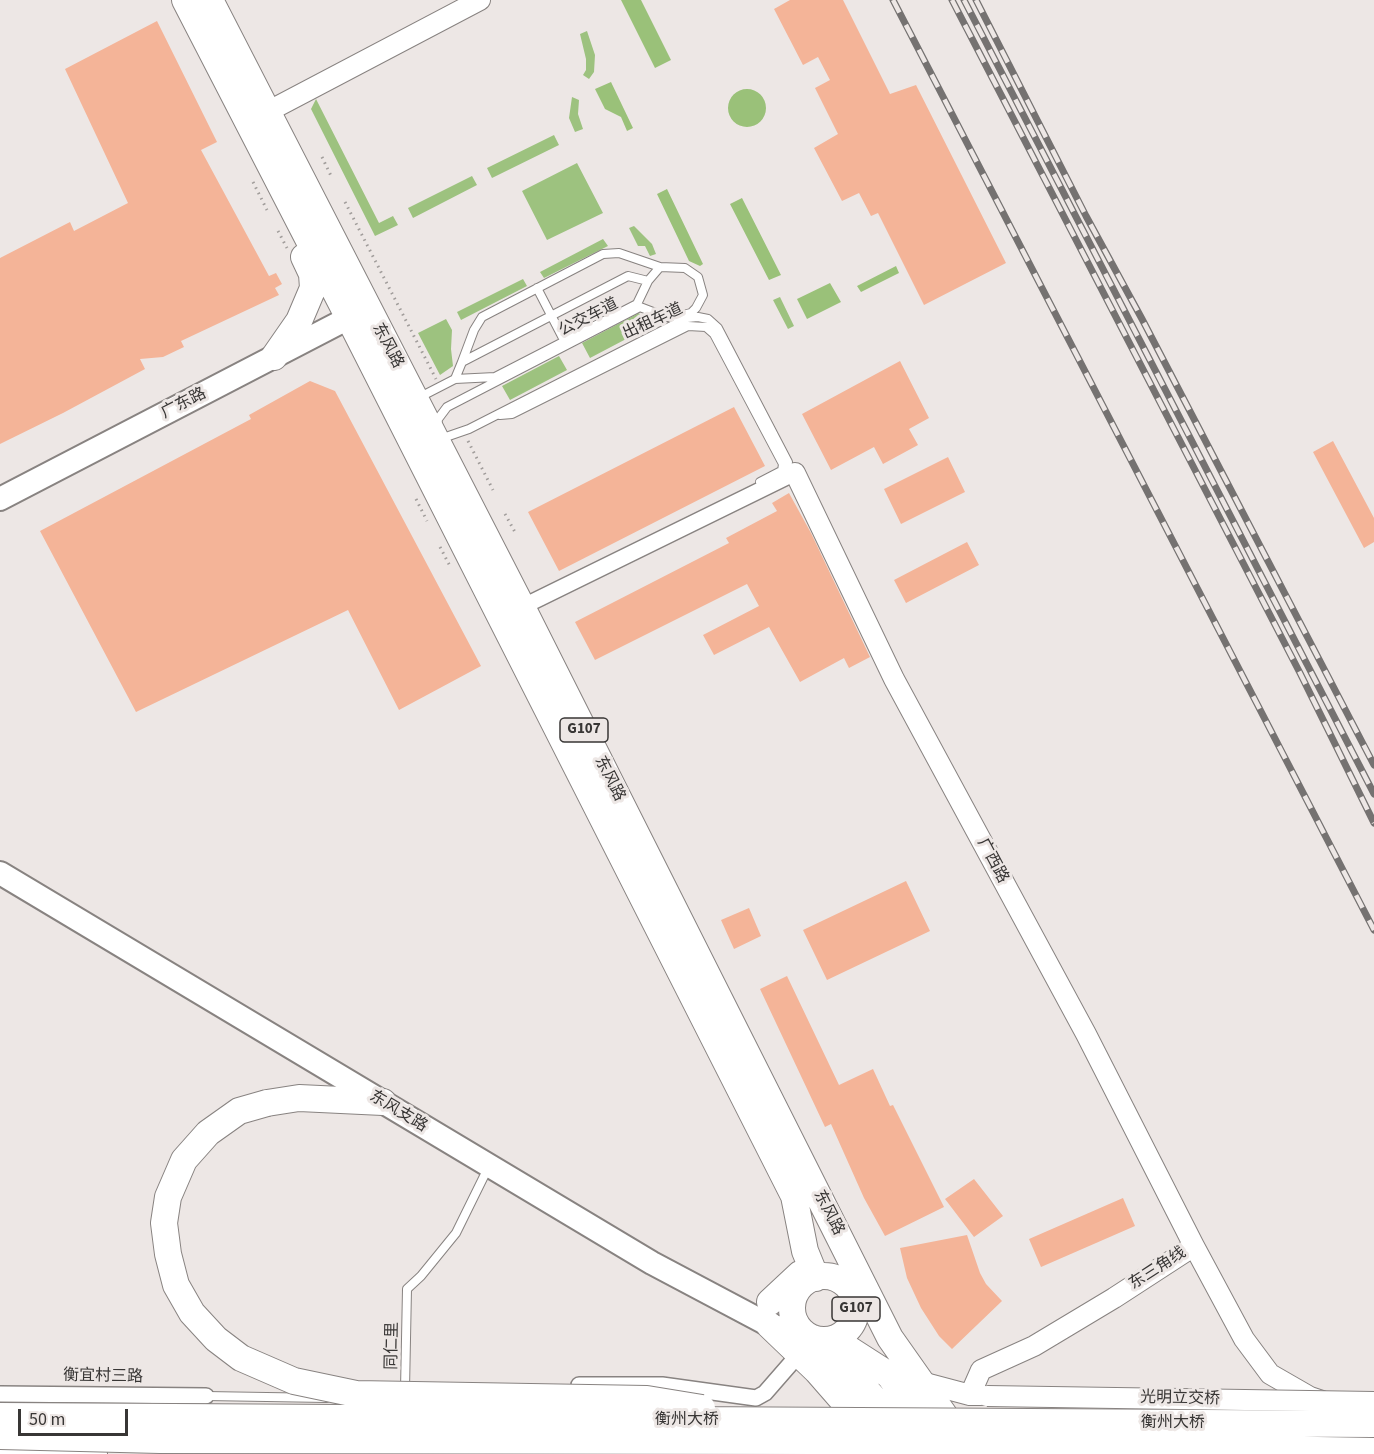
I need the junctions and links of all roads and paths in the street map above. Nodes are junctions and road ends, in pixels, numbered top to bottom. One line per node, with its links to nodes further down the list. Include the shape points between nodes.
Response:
1 (185, 0): 4 (highway, 东风路 / G107)
2 (210, 0): 4 (highway, 东风路 / G107)
3 (480, 0): 4 (street)
4 (257, 115): 15 (highway, 东风路 / G107); 18 (highway, via 278,200 312,274 314,288 299,321)
5 (322, 157): 6 (path)
6 (332, 178)
7 (253, 182): 9 (path)
8 (345, 202): 21 (path)
9 (267, 210)
10 (278, 231): 11 (path)
11 (289, 253)
12 (660, 267): 13 (lane); 14 (lane, 公交车道, via 619,253 603,254); 17 (lane, 公交车道, via 684,268 698,278 703,295 696,308 684,315 666,317 640,307)
13 (648, 281): 16 (lane, via 628,276); 17 (lane, via 637,304)
14 (537, 288): 16 (lane); 19 (lane, 公交车道, via 482,317)
15 (358, 313): 18 (main road, 广东路); 22 (highway, 东风路 / G107); 40 (highway, 东风路 / G107, via 794,1196)
16 (551, 315): 17 (lane); 19 (lane)
17 (566, 343): 20 (lane, via 495,377); 24 (lane, 公交车道, via 447,407 438,419)
18 (274, 357): 27 (main road, 广东路)
19 (462, 363): 20 (lane, 公交车道)
20 (455, 379): 21 (lane)
21 (440, 387): 22 (lane)
22 (416, 399): 24 (highway, 东风路 / G107)
23 (463, 431): 24 (lane, 出租车道); 25 (lane, 出租车道, via 496,415 512,414 688,326 706,327 714,334); 26 (path)
24 (436, 440): 34 (highway, 东风路 / G107)
25 (788, 469): 34 (street, via 714,513); 39 (street, 广西路, via 894,679 1086,1034)
26 (493, 490)
27 (0, 499)
28 (416, 499): 30 (path)
29 (505, 514): 31 (path)
30 (427, 521)
31 (516, 534)
32 (440, 547): 33 (path)
33 (451, 568)
34 (522, 607): 41 (highway, 东风路 / G107)
35 (0, 862): 44 (main road, 东风支路, via 654,1257)
36 (0, 873): 37 (main road, 东风支路)
37 (382, 1102): 38 (main road, 东风支路); 55 (highway, bridge, via 299,1098 267,1103 239,1112 207,1133 184,1160 168,1197 164,1223 168,1254 176,1285 192,1313 216,1339 242,1358 294,1381 356,1394 647,1399)
38 (489, 1166): 44 (main road, 东风支路, via 652,1263); 48 (lane, 同仁里, via 456,1233 407,1289)
39 (1194, 1246): 50 (street, 东三角线, via 1034,1346 981,1370); 53 (street, 东三角线, via 1244,1339 1270,1374 1310,1397 1354,1412)
40 (805, 1251): 42 (highway, 东风路 / G107); 44 (highway, via 802,1271)
41 (855, 1268): 43 (highway, G107); 45 (highway, 东风路 / G107)
42 (807, 1283): 43 (highway, G107, via 833,1278 847,1287); 44 (main road); 46 (highway, via 794,1298 792,1308 798,1326)
43 (855, 1300): 45 (highway, G107); 46 (highway, G107, via 855,1318 850,1327)
44 (770, 1313): 46 (highway)
45 (890, 1338): 47 (highway, 东风路 / G107)
46 (815, 1346): 48 (street, via 756,1398 662,1385); 62 (highway, via 874,1435); 63 (highway); 64 (highway, G107, via 889,1375)
47 (921, 1382): 50 (street, 光明立交桥); 65 (highway, 东风路 / G107)
48 (405, 1389): 51 (lane, 同仁里, via 321,1399)
49 (0, 1394): 51 (street, 衡宜村三路)
50 (979, 1395): 52 (street, 光明立交桥, bridge)
51 (206, 1396)
52 (1374, 1402)
53 (1374, 1412)
54 (0, 1416): 55 (highway, 衡州大桥, bridge)
55 (782, 1420): 56 (highway, 衡州大桥, bridge)
56 (1374, 1424)
57 (0, 1436): 59 (highway, 衡州大桥, bridge); 61 (highway, bridge)
58 (0, 1450): 60 (street)
59 (1374, 1451)
60 (29, 1454)
61 (94, 1454)
62 (895, 1454)
63 (924, 1454)
64 (943, 1454)
65 (970, 1454)

